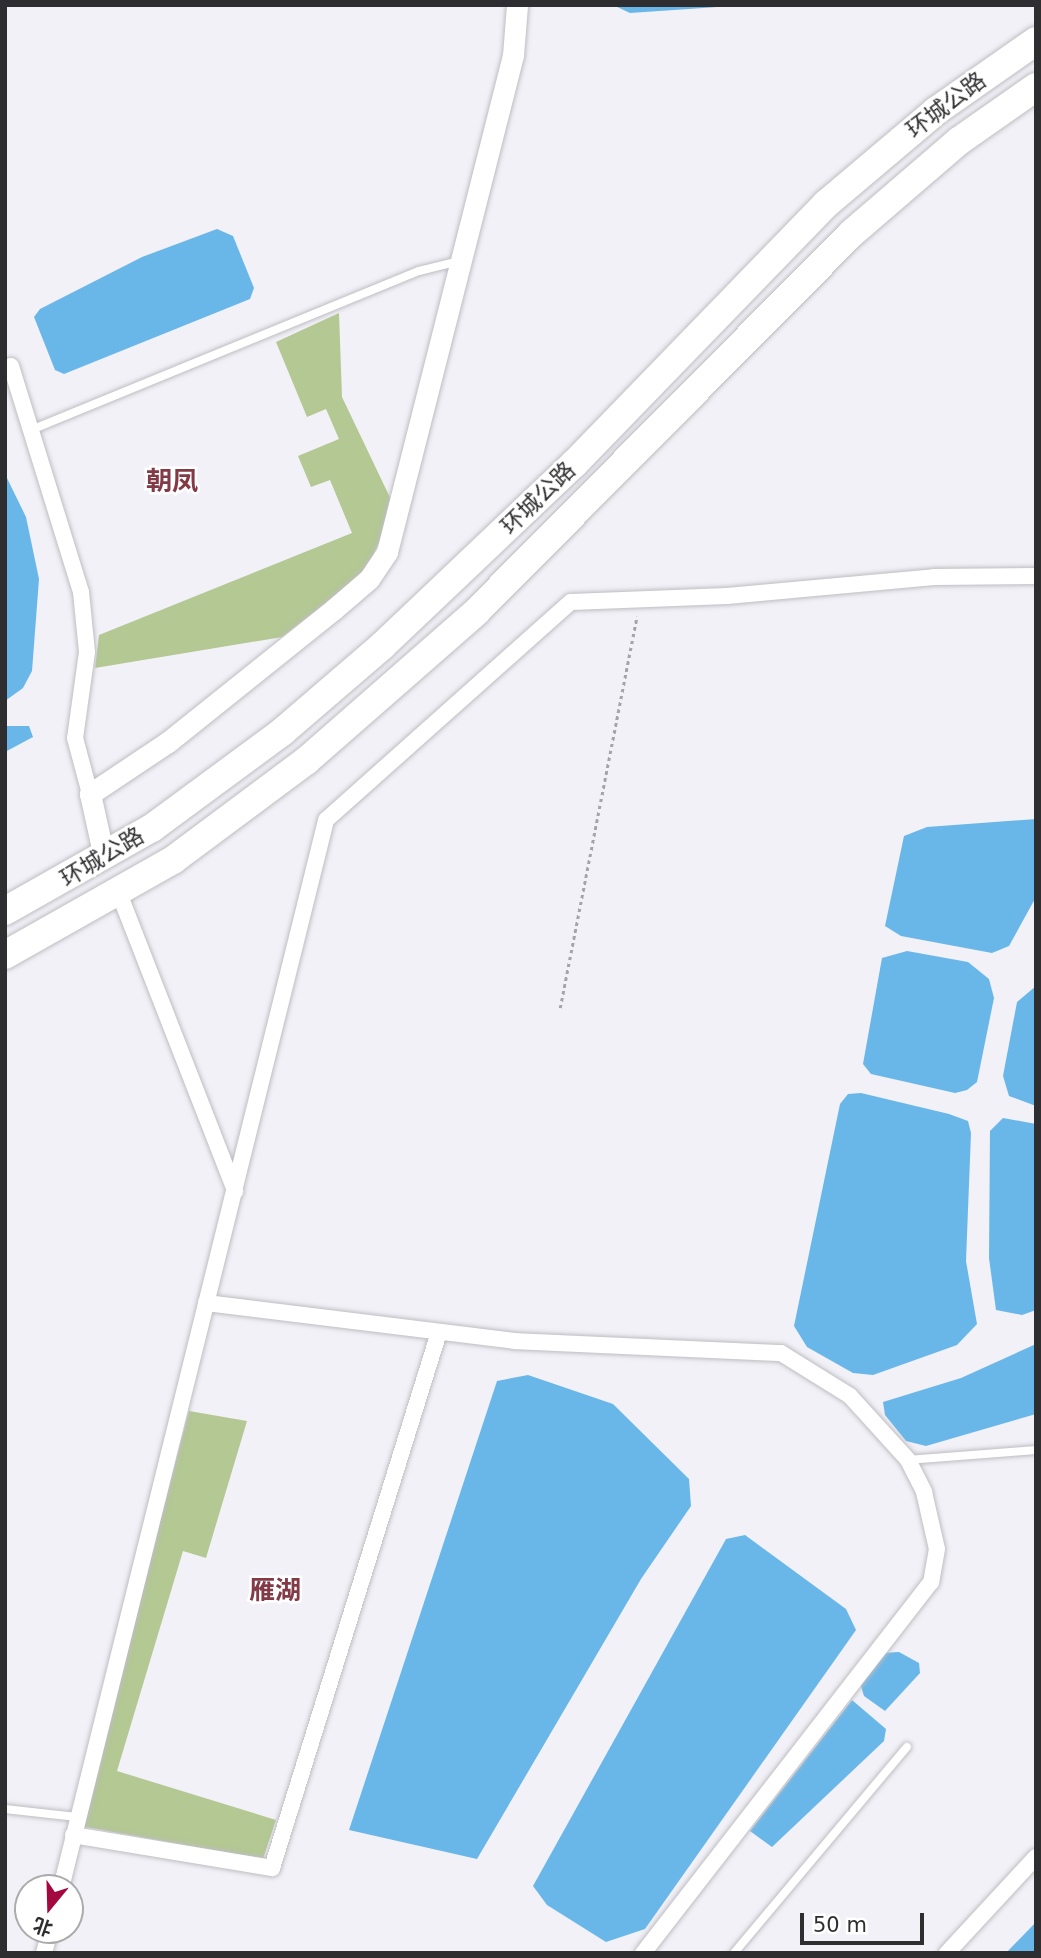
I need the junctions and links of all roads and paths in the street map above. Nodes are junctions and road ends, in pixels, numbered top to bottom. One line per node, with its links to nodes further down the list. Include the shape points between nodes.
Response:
1 (517, 5): 4 (street, via 513,55)
2 (1036, 41): 10 (highway, 环城公路, via 936,111 826,204 574,464 382,646 218,782)
3 (1036, 87): 11 (highway, 环城公路, via 950,149 834,249 601,491 408,675 240,813)
4 (462, 261): 6 (lane, via 419,271); 9 (street, via 392,539 380,565 334,609 168,742)
5 (10, 366): 6 (street)
6 (31, 430): 9 (street, via 81,592 87,652 75,738)
7 (1036, 576): 8 (street, via 934,577)
8 (640, 599): 14 (path); 15 (street, via 571,602 327,820)
9 (90, 794): 10 (street)
10 (104, 858): 12 (highway, 环城公路)
11 (119, 893): 13 (highway, 环城公路); 15 (street)
12 (5, 911)
13 (5, 955)
14 (560, 1008)
15 (235, 1191): 16 (street)
16 (206, 1303): 17 (street); 22 (street)
17 (439, 1332): 19 (street, via 516,1341 781,1353 850,1396); 23 (street, via 272,1868)
18 (1036, 1450): 19 (lane)
19 (908, 1460): 26 (street, via 924,1492 937,1549 930,1581)
20 (907, 1747): 27 (lane)
21 (5, 1809): 22 (lane)
22 (78, 1817): 23 (street)
23 (73, 1835): 25 (street)
24 (1036, 1857): 28 (street)
25 (64, 1874)
26 (643, 1953)
27 (734, 1953)
28 (947, 1953)

